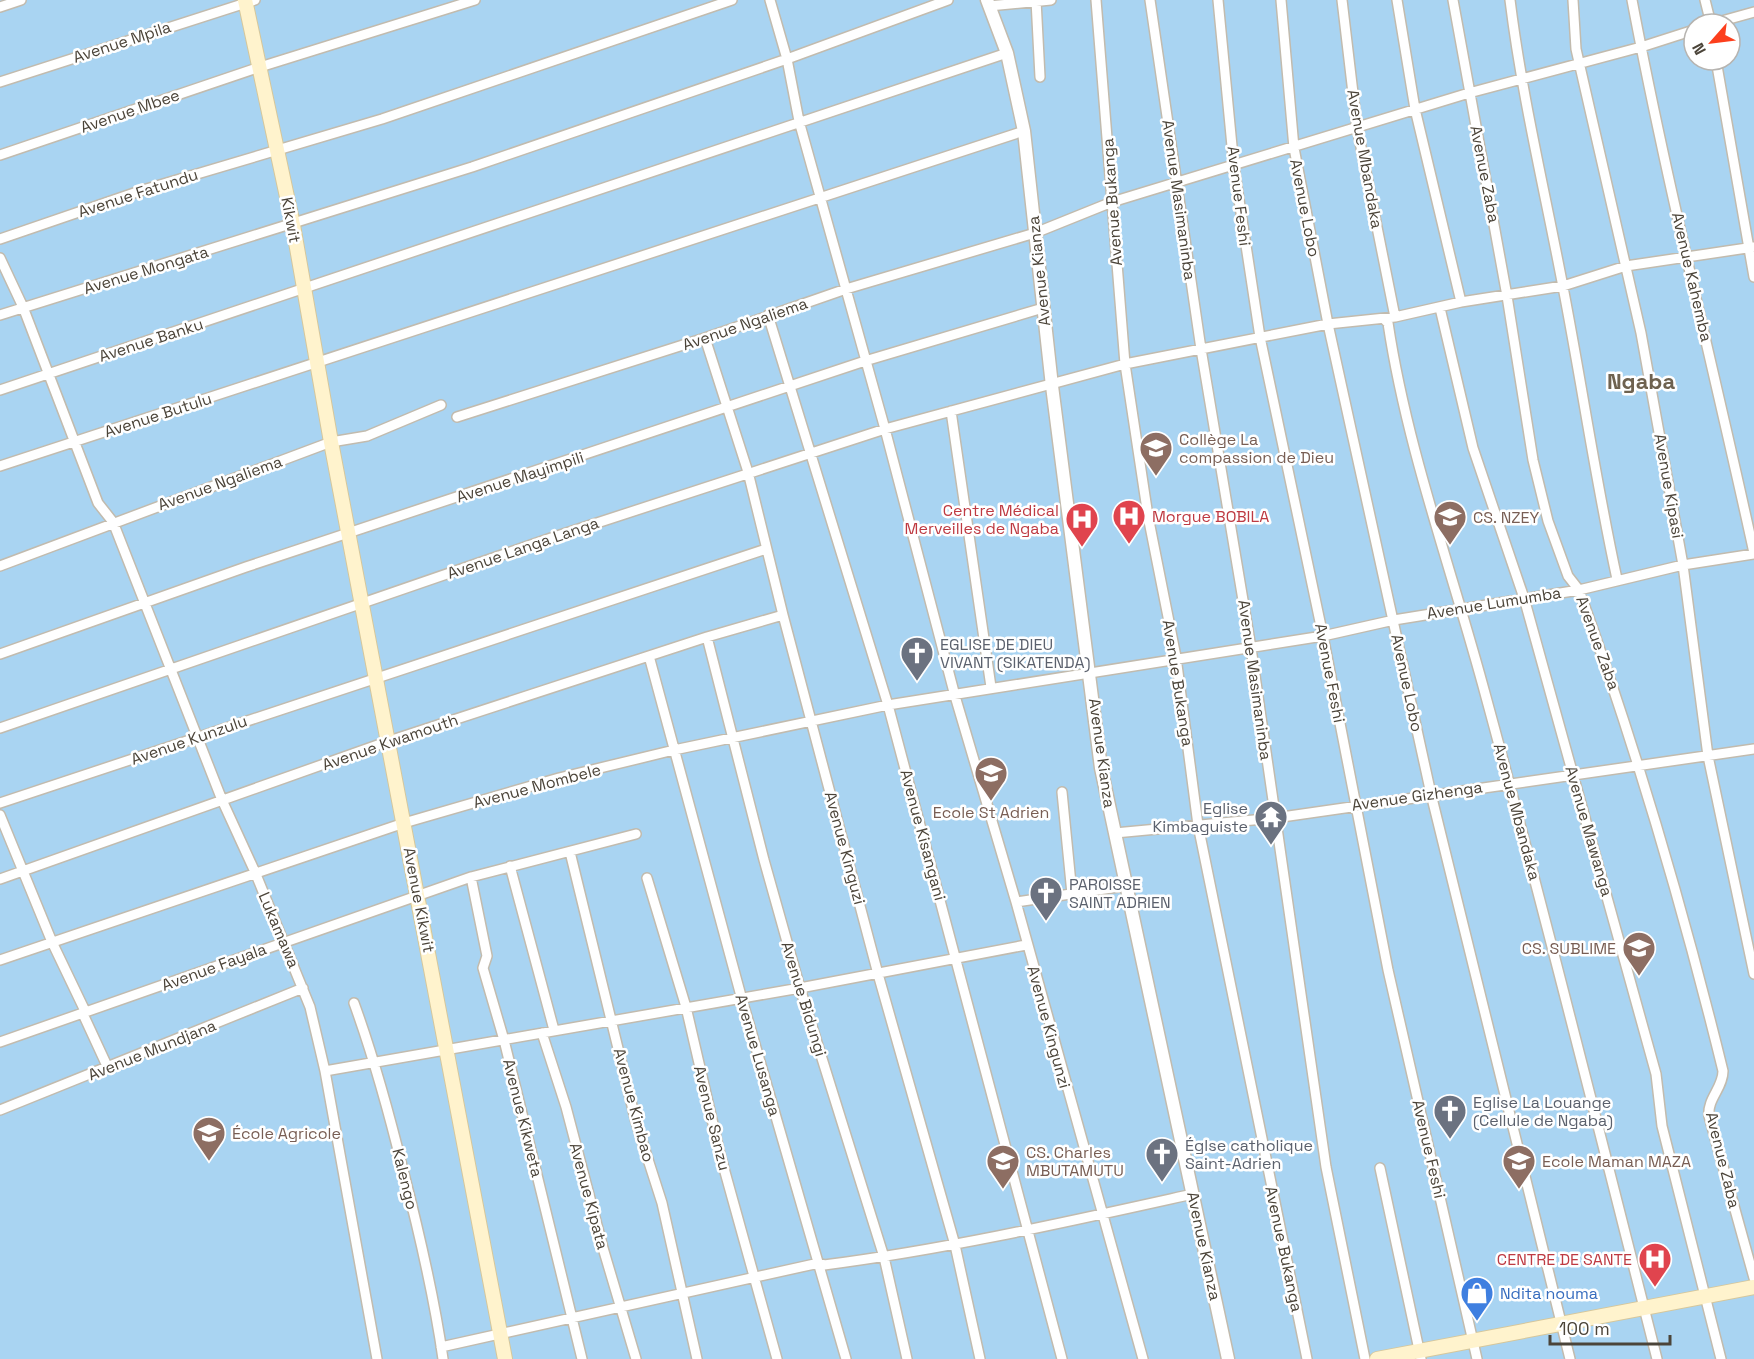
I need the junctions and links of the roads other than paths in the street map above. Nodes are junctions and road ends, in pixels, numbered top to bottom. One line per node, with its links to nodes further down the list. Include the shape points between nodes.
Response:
1 (21, 0): 20 (street)
2 (475, 0): 26 (street, Avenue Mbee)
3 (732, 0): 37 (street, Avenue Fatundu)
4 (770, 0): 24 (street, Avenue Kingunzi)
5 (948, 0): 24 (street, Avenue Mongata)
6 (1052, 0): 18 (street)
7 (1096, 0): 42 (street, Avenue Bukanga)
8 (1150, 0): 40 (street, Avenue Masimaninba)
9 (1218, 0): 39 (street, Avenue Feshi)
10 (1281, 0): 36 (street, Avenue Lobo)
11 (1342, 0): 34 (street, Avenue Mbandaka)
12 (1397, 0): 32 (street)
13 (1453, 0): 31 (street, Avenue Zaba)
14 (1510, 0): 29 (street)
15 (1573, 0): 25 (street, Avenue Kipasi, via 1576,49)
16 (1632, 0): 22 (street, Avenue Kahemba)
17 (248, 1): 26 (main road, Kikwit); 30 (street, Avenue Mpila)
18 (1036, 1): 19 (street); 28 (street)
19 (988, 3): 23 (street, Avenue Kianza)
20 (0, 7)
21 (1682, 34): 22 (street, Avenue Ngaliema)
22 (1641, 47): 25 (street, Avenue Ngaliema); 47 (street, Avenue Kahemba)
23 (1007, 53): 33 (street, Avenue Banku); 35 (street, Avenue Kianza)
24 (787, 59): 33 (street, Avenue Kingunzi); 43 (street, Avenue Mongata)
25 (1581, 63): 29 (street, Avenue Ngaliema); 49 (street, Avenue Kipasi)
26 (260, 66): 37 (main road, Kikwit); 38 (street, Avenue Mbee)
27 (1718, 72): 46 (street)
28 (1040, 77)
29 (1523, 79): 31 (street, Avenue Ngaliema); 51 (street)
30 (0, 82)
31 (1469, 93): 32 (street, Avenue Ngaliema); 54 (street, Avenue Zaba)
32 (1415, 109): 34 (street, Avenue Ngaliema); 55 (street)
33 (799, 121): 41 (street, Avenue Kingunzi); 53 (street, Avenue Banku)
34 (1357, 127): 36 (street, Avenue Ngaliema); 61 (street, Avenue Mbandaka)
35 (1024, 131): 41 (street, Avenue Butulu); 44 (street, Avenue Kianza)
36 (1294, 148): 39 (street, Avenue Ngaliema); 63 (street, Avenue Lobo)
37 (277, 151): 43 (main road, Kikwit); 45 (street, Avenue Fatundu, via 142,190)
38 (0, 155)
39 (1234, 167): 40 (street, Avenue Ngaliema); 64 (street, Avenue Feshi)
40 (1177, 184): 42 (street, Avenue Ngaliema); 66 (street, Avenue Masimaninba)
41 (819, 196): 52 (street, Avenue Kingunzi); 68 (street, Avenue Butulu)
42 (1112, 202): 44 (street, Avenue Ngaliema); 69 (street, Avenue Bukanga)
43 (292, 225): 53 (main road, Kikwit); 56 (street, Avenue Mongata)
44 (1035, 233): 52 (street, Avenue Ngaliema); 57 (street, Avenue Kianza)
45 (0, 239)
46 (1751, 247): 47 (street, Avenue Langa Langa); 50 (street)
47 (1686, 257): 49 (street, Avenue Langa Langa); 87 (street, Avenue Kahemba)
48 (0, 258): 56 (street, Lukamawa)
49 (1626, 266): 51 (street, Avenue Langa Langa); 88 (street, Avenue Kipasi)
50 (1754, 277)
51 (1563, 286): 54 (street, Avenue Langa Langa); 90 (street)
52 (846, 289): 60 (street, Avenue Ngaliema); 67 (street, Avenue Kingunzi)
53 (303, 290): 68 (main road, Kikwit); 70 (street, Avenue Banku)
54 (1508, 296): 55 (street, Avenue Langa Langa); 91 (street, Avenue Zaba, via 1535,471 1568,576)
55 (1461, 302): 58 (street, Avenue Langa Langa)
56 (23, 307): 59 (street, Avenue Mongata); 70 (street, Lukamawa)
57 (1043, 308): 67 (street, Avenue Mayimpili); 72 (street, Avenue Kianza)
58 (1440, 308): 61 (street, Avenue Langa Langa); 92 (street, Avenue Mawanga, via 1473,448)
59 (0, 315)
60 (768, 315): 65 (street, Avenue Ngaliema); 71 (street, Avenue Kisangani)
61 (1395, 317): 62 (street, Avenue Langa Langa)
62 (1384, 319): 63 (street, Avenue Langa Langa); 95 (street, Avenue Mbandaka, via 1388,323 1397,385)
63 (1328, 324): 64 (street, Avenue Langa Langa); 97 (street, Avenue Lobo)
64 (1260, 337): 66 (street, Avenue Langa Langa); 98 (street, Avenue Feshi)
65 (705, 338): 75 (street, Avenue Kinguzi); 77 (street, Avenue Ngaliema)
66 (1201, 349): 69 (street, Avenue Langa Langa); 100 (street, Avenue Masimaninba)
67 (865, 361): 71 (street, Avenue Mayimpili); 78 (street, Avenue Kingunzi)
68 (317, 364): 79 (street, Avenue Butulu); 80 (main road, Kikwit)
69 (1125, 364): 72 (street, Avenue Langa Langa); 103 (street, Avenue Bukanga, via 1148,516)
70 (48, 374): 73 (street, Avenue Banku); 79 (street, Lukamawa)
71 (792, 386): 75 (street, Avenue Mayimpili); 81 (street, Avenue Kisangani)
72 (1052, 386): 76 (street, Avenue Langa Langa); 105 (street, Avenue Kianza)
73 (0, 390)
74 (441, 405): 80 (street, Avenue Ngaliema, via 367,436)
75 (729, 408): 83 (street, Avenue Kinguzi); 85 (street, Avenue Mayimpili)
76 (951, 411): 78 (street, Avenue Langa Langa); 107 (street)
77 (457, 417)
78 (885, 429): 81 (street, Avenue Langa Langa); 108 (street, Avenue Kingunzi)
79 (74, 442): 82 (street, Avenue Butulu); 84 (street, Lukamawa, via 98,503)
80 (331, 442): 84 (street, Avenue Ngaliema); 85 (main road, Avenue Kikwit)
81 (811, 453): 83 (street, Avenue Langa Langa); 109 (street, Avenue Kisangani)
82 (0, 466)
83 (748, 472): 86 (street, Avenue Kinguzi); 94 (street, Avenue Langa Langa)
84 (113, 522): 89 (street, Avenue Ngaliema); 93 (street, Lukamawa)
85 (349, 534): 93 (street, Avenue Mayimpili); 94 (main road, Avenue Kikwit)
86 (766, 549): 96 (street, Avenue Kinguzi); 106 (street)
87 (1754, 554): 88 (street, Avenue Lumumba)
88 (1683, 565): 90 (street, Avenue Lumumba); 117 (street, Avenue Kipasi)
89 (0, 566)
90 (1617, 579): 91 (street, Avenue Lumumba)
91 (1579, 590): 92 (street, Avenue Lumumba); 118 (street, Avenue Zaba)
92 (1524, 598): 95 (street, Avenue Lumumba); 119 (street, Avenue Mawanga)
93 (145, 604): 101 (street, Avenue Mayimpili); 104 (street, Lukamawa)
94 (362, 605): 104 (street, Avenue Langa Langa); 106 (main road, Avenue Kikwit)
95 (1462, 608): 97 (street, Avenue Lumumba); 120 (street, Avenue Mbandaka)
96 (783, 615): 99 (street, Avenue Kwamouth); 110 (street, Avenue Kinguzi)
97 (1394, 620): 98 (street, Avenue Lumumba); 122 (street, Avenue Lobo)
98 (1323, 636): 100 (street, Avenue Lumumba); 125 (street, Avenue Feshi)
99 (707, 637): 102 (street, Avenue Kwamouth); 112 (street, Avenue Bidungi)
100 (1251, 648): 103 (street, Avenue Lumumba); 127 (street, Avenue Masimaninba)
101 (0, 654)
102 (649, 657): 114 (street, Avenue Kwamouth); 116 (street, Avenue Lusanga)
103 (1176, 657): 105 (street, Avenue Lumumba); 129 (street, Avenue Bukanga)
104 (171, 671): 111 (street, Avenue Langa Langa); 113 (street, Lukamawa)
105 (1091, 673): 107 (street, Avenue Mombele); 130 (street, Avenue Kianza, via 1101,768)
106 (376, 676): 113 (street, Avenue Kunzulu); 114 (main road, Avenue Kikwit)
107 (991, 687): 108 (street, Avenue Mombele)
108 (955, 696): 109 (street, Avenue Mombele); 142 (street, Avenue Kingunzi)
109 (888, 705): 110 (street, Avenue Mombele); 146 (street, Avenue Kisangani)
110 (813, 723): 112 (street, Avenue Mombele); 148 (street, Avenue Kinguzi)
111 (0, 728)
112 (734, 737): 116 (street, Avenue Mombele); 151 (street, Avenue Bidungi)
113 (199, 738): 123 (street, Lukamawa); 124 (street, Avenue Kunzulu)
114 (389, 741): 123 (street, Avenue Kwamouth); 128 (main road, Avenue Kikwit)
115 (1754, 749): 117 (street, Avenue Gizhenga)
116 (674, 750): 128 (street, Avenue Mombele); 152 (street, Avenue Lusanga)
117 (1708, 756): 118 (street, Avenue Gizhenga); 149 (street, Avenue Kipasi)
118 (1640, 766): 119 (street, Avenue Gizhenga); 173 (street, Avenue Zaba, via 1692,945 1723,1071 1710,1101 1709,1116)
119 (1574, 777): 120 (street, Avenue Gizhenga); 177 (street, Avenue Mawanga, via 1656,1074 1662,1126)
120 (1510, 783): 122 (street, Avenue Gizhenga); 179 (street, Avenue Mbandaka)
121 (1062, 792): 140 (street)
122 (1431, 794): 125 (street, Avenue Gizhenga); 181 (street, Avenue Lobo)
123 (222, 800): 134 (street, Avenue Kwamouth); 135 (street, Lukamawa)
124 (0, 803)
125 (1354, 806): 127 (street, Avenue Gizhenga); 183 (street, Avenue Feshi)
126 (0, 815): 134 (street)
127 (1275, 818): 129 (street, Avenue Gizhenga); 200 (street, Avenue Masimaninba, via 1326,1167)
128 (404, 823): 135 (street, Avenue Mombele); 141 (main road, Avenue Kikwit)
129 (1198, 825): 130 (street, Avenue Gizhenga); 199 (street, Avenue Bukanga)
130 (1115, 833): 139 (street, Avenue Kianza)
131 (636, 834): 132 (street, Avenue Fayala)
132 (570, 852): 133 (street, Avenue Fayala); 156 (street, Avenue Kimbao)
133 (510, 866): 136 (street, Avenue Fayala); 157 (street)
134 (24, 871): 138 (street, Avenue Kwamouth); 143 (street)
135 (255, 872): 143 (street, Avenue Mombele); 144 (street, Lukamawa)
136 (471, 877): 141 (street, Avenue Fayala); 159 (street, Avenue Kikweta, via 487,956 483,968)
137 (647, 878): 154 (street, Avenue Sanzu)
138 (0, 879)
139 (1125, 886): 140 (street); 167 (street, Avenue Kianza)
140 (1072, 894): 142 (street)
141 (418, 895): 144 (street, Avenue Fayala); 161 (main road, Avenue Kikwit)
142 (1016, 902): 145 (street, Avenue Kingunzi)
143 (52, 942): 147 (street, Avenue Mombele); 155 (street)
144 (284, 942): 150 (street, Lukamawa); 155 (street, Avenue Fayala)
145 (1026, 945): 146 (street); 168 (street, Avenue Kingunzi)
146 (956, 959): 148 (street); 169 (street, Avenue Kisangani)
147 (0, 960)
148 (878, 974): 151 (street); 170 (street, Avenue Kinguzi)
149 (1754, 974)
150 (303, 988): 163 (street, Avenue Mundjana); 164 (street, Lukamawa)
151 (800, 988): 152 (street); 171 (street, Avenue Bidungi)
152 (741, 996): 154 (street); 172 (street, Avenue Lusanga)
153 (354, 1003): 162 (street, Kalengo)
154 (686, 1007): 156 (street); 174 (street, Avenue Sanzu)
155 (84, 1014): 160 (street, Avenue Fayala); 163 (street)
156 (612, 1020): 157 (street); 176 (street, Avenue Kimbao, via 636,1122 662,1203)
157 (554, 1030): 158 (street)
158 (542, 1033): 159 (street); 178 (street, Avenue Kipata)
159 (504, 1040): 161 (street); 180 (street, Avenue Kikweta)
160 (0, 1042)
161 (447, 1048): 162 (street); 182 (main road, Avenue Kikwit)
162 (376, 1061): 164 (street); 184 (street, Kalengo, via 424,1255)
163 (108, 1068): 165 (street, Avenue Mundjana)
164 (325, 1071): 186 (street, Lukamawa)
165 (0, 1110)
166 (1380, 1168): 185 (street)
167 (1193, 1194): 168 (street); 198 (street, Avenue Kianza)
168 (1101, 1215): 169 (street); 197 (street, Avenue Kingunzi)
169 (1027, 1230): 170 (street); 196 (street, Avenue Kisangani)
170 (955, 1245): 171 (street); 195 (street, Avenue Kinguzi)
171 (884, 1257): 172 (street); 194 (street, Avenue Bidungi)
172 (819, 1263): 174 (street); 193 (street, Avenue Lusanga)
173 (1754, 1278)
174 (754, 1279): 176 (street); 192 (street, Avenue Sanzu)
175 (1754, 1287): 177 (main road)
176 (681, 1294): 178 (street); 191 (street, Avenue Kimbao)
177 (1704, 1295): 179 (main road); 205 (street, Avenue Mawanga)
178 (622, 1307): 180 (street); 190 (street, Avenue Kipata)
179 (1644, 1308): 181 (main road); 204 (street)
180 (573, 1317): 182 (street); 189 (street, Avenue Kikweta)
181 (1560, 1323): 183 (main road); 203 (street, Avenue Lobo)
182 (501, 1334): 184 (street); 188 (main road, Avenue Kikwit)
183 (1473, 1340): 185 (main road); 202 (street, Avenue Feshi)
184 (441, 1347): 187 (street, Kalengo)
185 (1420, 1355): 201 (main road)
186 (377, 1359)
187 (442, 1359)
188 (505, 1359)
189 (582, 1359)
190 (636, 1359)
191 (697, 1359)
192 (777, 1359)
193 (846, 1359)
194 (908, 1359)
195 (980, 1359)
196 (1062, 1359)
197 (1143, 1359)
198 (1228, 1359)
199 (1307, 1359)
200 (1365, 1359)
201 (1377, 1359)
202 (1477, 1359)
203 (1570, 1359)
204 (1657, 1359)
205 (1721, 1359)

